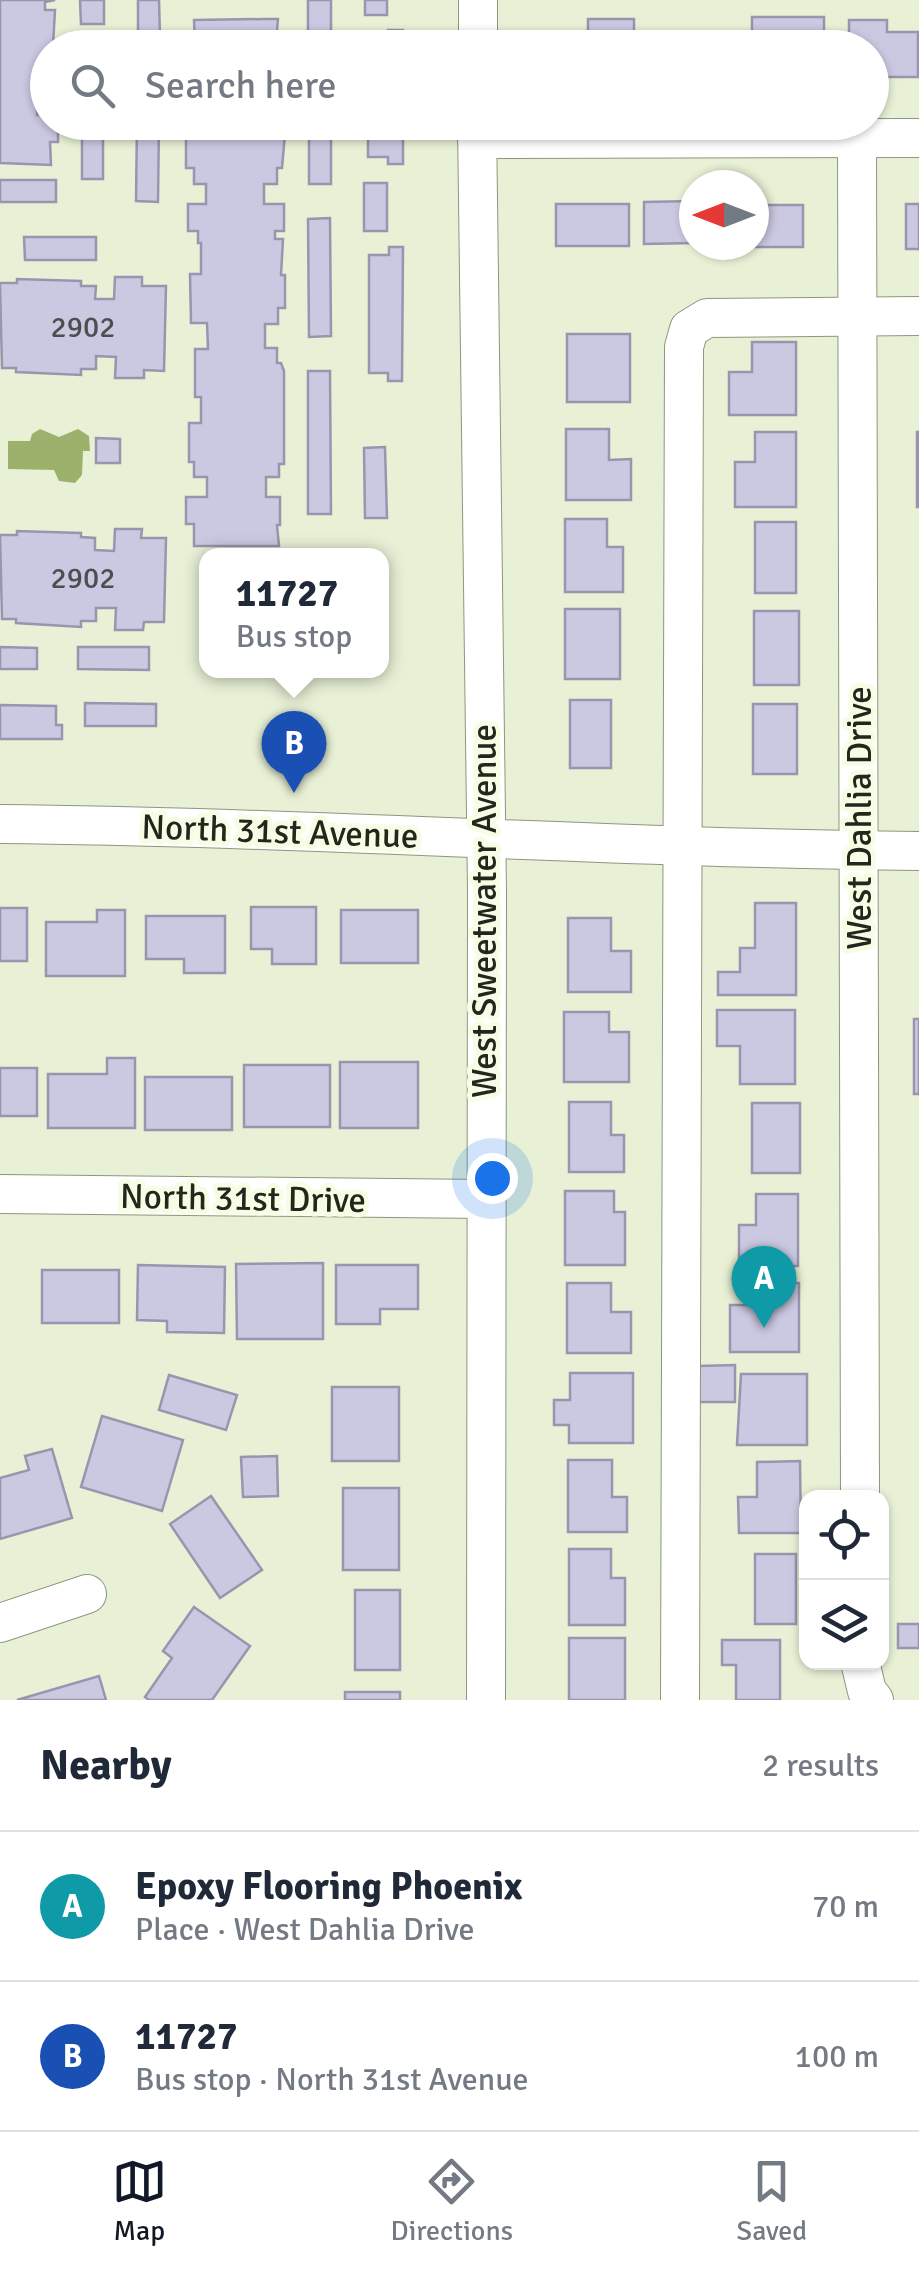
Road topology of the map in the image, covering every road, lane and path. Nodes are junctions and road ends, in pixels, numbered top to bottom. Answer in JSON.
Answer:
{"nodes":[{"id":1,"x":478,"y":0,"type":"edge"},
{"id":2,"x":478,"y":30,"type":"edge"},
{"id":3,"x":889,"y":138,"type":"edge"},
{"id":4,"x":919,"y":138,"type":"edge"},
{"id":5,"x":477,"y":140,"type":"edge"},
{"id":6,"x":857,"y":140,"type":"edge"},
{"id":7,"x":919,"y":316,"type":"edge"},
{"id":8,"x":859,"y":317,"type":"junction"},
{"id":9,"x":0,"y":824,"type":"edge"},
{"id":10,"x":485,"y":840,"type":"junction"},
{"id":11,"x":683,"y":846,"type":"junction"},
{"id":12,"x":859,"y":850,"type":"junction"},
{"id":13,"x":919,"y":850,"type":"edge"},
{"id":14,"x":0,"y":1194,"type":"edge"},
{"id":15,"x":485,"y":1199,"type":"junction"},
{"id":16,"x":860,"y":1490,"type":"edge"},
{"id":17,"x":87,"y":1594,"type":"dead end"},
{"id":18,"x":0,"y":1623,"type":"edge"},
{"id":19,"x":862,"y":1670,"type":"edge"},
{"id":20,"x":486,"y":1700,"type":"edge"},
{"id":21,"x":680,"y":1700,"type":"edge"},
{"id":22,"x":874,"y":1700,"type":"edge"}],
"edges":[{"from":1,"to":2,"type":"street"},
{"from":3,"to":4,"type":"street"},
{"from":5,"to":10,"type":"street","name":"West Sweetwater Avenue"},
{"from":6,"to":8,"type":"street","name":"West Dahlia Drive"},
{"from":7,"to":8,"type":"street"},
{"from":8,"to":11,"type":"street"},
{"from":8,"to":12,"type":"street","name":"West Dahlia Drive"},
{"from":9,"to":10,"type":"street","name":"North 31st Avenue"},
{"from":10,"to":11,"type":"street","name":"North 31st Avenue"},
{"from":10,"to":15,"type":"street","name":"West Sweetwater Avenue"},
{"from":11,"to":12,"type":"street","name":"North 31st Avenue"},
{"from":11,"to":21,"type":"street"},
{"from":12,"to":13,"type":"street","name":"North 31st Avenue"},
{"from":12,"to":16,"type":"street","name":"West Dahlia Drive"},
{"from":14,"to":15,"type":"street","name":"North 31st Drive"},
{"from":15,"to":20,"type":"street","name":"West Sweetwater Avenue"},
{"from":17,"to":18,"type":"street"},
{"from":19,"to":22,"type":"street"}]}
